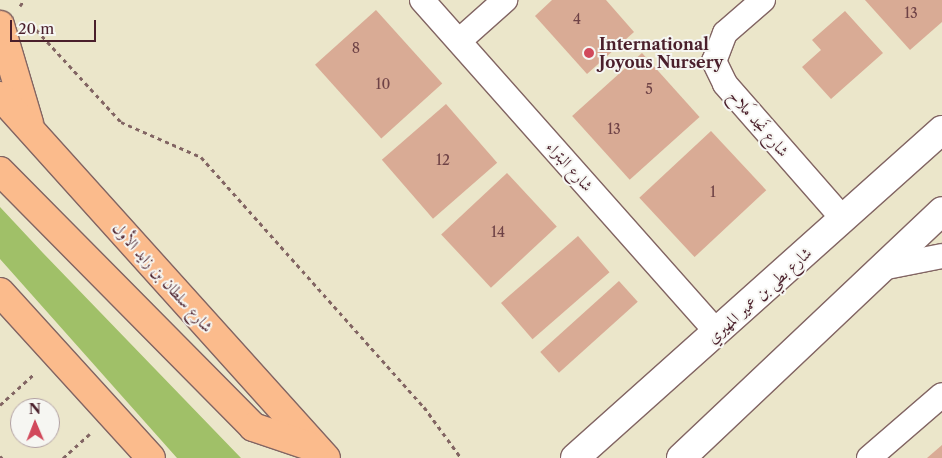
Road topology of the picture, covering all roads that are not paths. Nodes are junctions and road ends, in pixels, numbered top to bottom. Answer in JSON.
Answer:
{"nodes":[{"id":1,"x":422,"y":0,"type":"edge"},
{"id":2,"x":505,"y":0,"type":"edge"},
{"id":3,"x":763,"y":0,"type":"edge"},
{"id":4,"x":10,"y":16,"type":"edge"},
{"id":5,"x":459,"y":41,"type":"junction"},
{"id":6,"x":0,"y":96,"type":"edge"},
{"id":7,"x":942,"y":130,"type":"edge"},
{"id":8,"x":32,"y":132,"type":"junction"},
{"id":9,"x":0,"y":171,"type":"edge"},
{"id":10,"x":942,"y":211,"type":"edge"},
{"id":11,"x":843,"y":219,"type":"junction"},
{"id":12,"x":942,"y":256,"type":"edge"},
{"id":13,"x":882,"y":268,"type":"junction"},
{"id":14,"x":0,"y":292,"type":"edge"},
{"id":15,"x":717,"y":332,"type":"junction"},
{"id":16,"x":942,"y":395,"type":"edge"},
{"id":17,"x":321,"y":453,"type":"edge"},
{"id":18,"x":151,"y":458,"type":"edge"},
{"id":19,"x":575,"y":458,"type":"edge"},
{"id":20,"x":681,"y":458,"type":"edge"},
{"id":21,"x":869,"y":458,"type":"edge"}],
"edges":[{"from":1,"to":5,"type":"street","name":"شارع البتراء"},
{"from":2,"to":5,"type":"street"},
{"from":3,"to":11,"type":"street","name":"شارع نَجد مَلاح"},
{"from":4,"to":8,"type":"main road"},
{"from":5,"to":15,"type":"street","name":"شارع البتراء"},
{"from":6,"to":8,"type":"main road","name":"شارع سلطان بن زايد الأول"},
{"from":7,"to":11,"type":"street","name":"شارع بطي بن عمير المهيري"},
{"from":8,"to":17,"type":"main road","name":"شارع سلطان بن زايد الأول"},
{"from":9,"to":17,"type":"main road"},
{"from":10,"to":13,"type":"street"},
{"from":11,"to":15,"type":"street","name":"شارع بطي بن عمير المهيري"},
{"from":12,"to":13,"type":"street"},
{"from":13,"to":20,"type":"street"},
{"from":14,"to":18,"type":"main road"},
{"from":15,"to":19,"type":"street","name":"شارع بطي بن عمير المهيري"},
{"from":16,"to":21,"type":"street"}]}
